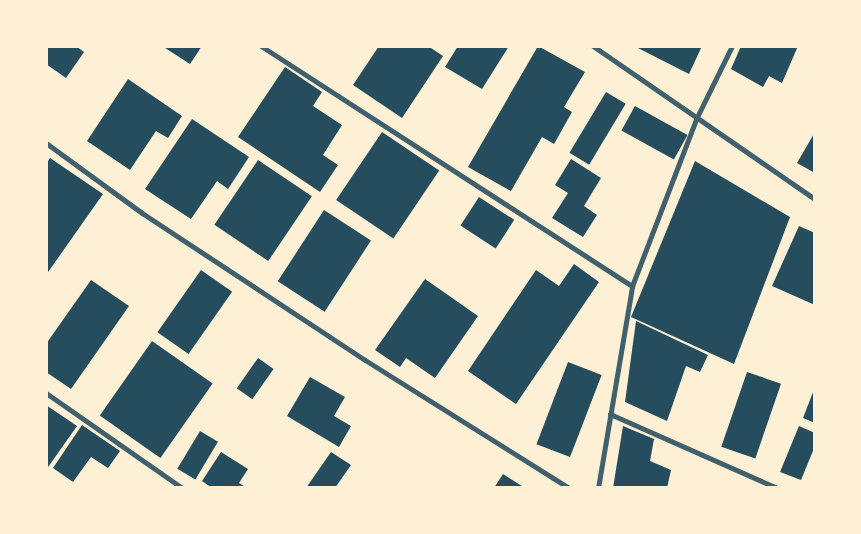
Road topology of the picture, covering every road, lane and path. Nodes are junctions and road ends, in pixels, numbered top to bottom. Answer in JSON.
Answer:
{"nodes":[{"id":1,"x":261,"y":46,"type":"edge"},
{"id":2,"x":593,"y":46,"type":"edge"},
{"id":3,"x":732,"y":46,"type":"edge"},
{"id":4,"x":697,"y":117,"type":"junction"},
{"id":5,"x":46,"y":144,"type":"edge"},
{"id":6,"x":815,"y":199,"type":"edge"},
{"id":7,"x":632,"y":286,"type":"junction"},
{"id":8,"x":46,"y":393,"type":"edge"},
{"id":9,"x":610,"y":414,"type":"junction"},
{"id":10,"x":182,"y":488,"type":"edge"},
{"id":11,"x":569,"y":488,"type":"edge"},
{"id":12,"x":598,"y":488,"type":"edge"},
{"id":13,"x":776,"y":488,"type":"edge"}],
"edges":[{"from":1,"to":7,"type":"street"},
{"from":2,"to":4,"type":"street"},
{"from":3,"to":4,"type":"street"},
{"from":4,"to":6,"type":"street"},
{"from":4,"to":7,"type":"street"},
{"from":5,"to":11,"type":"street"},
{"from":7,"to":9,"type":"street"},
{"from":8,"to":10,"type":"street"},
{"from":9,"to":12,"type":"street"},
{"from":9,"to":13,"type":"street"}]}
